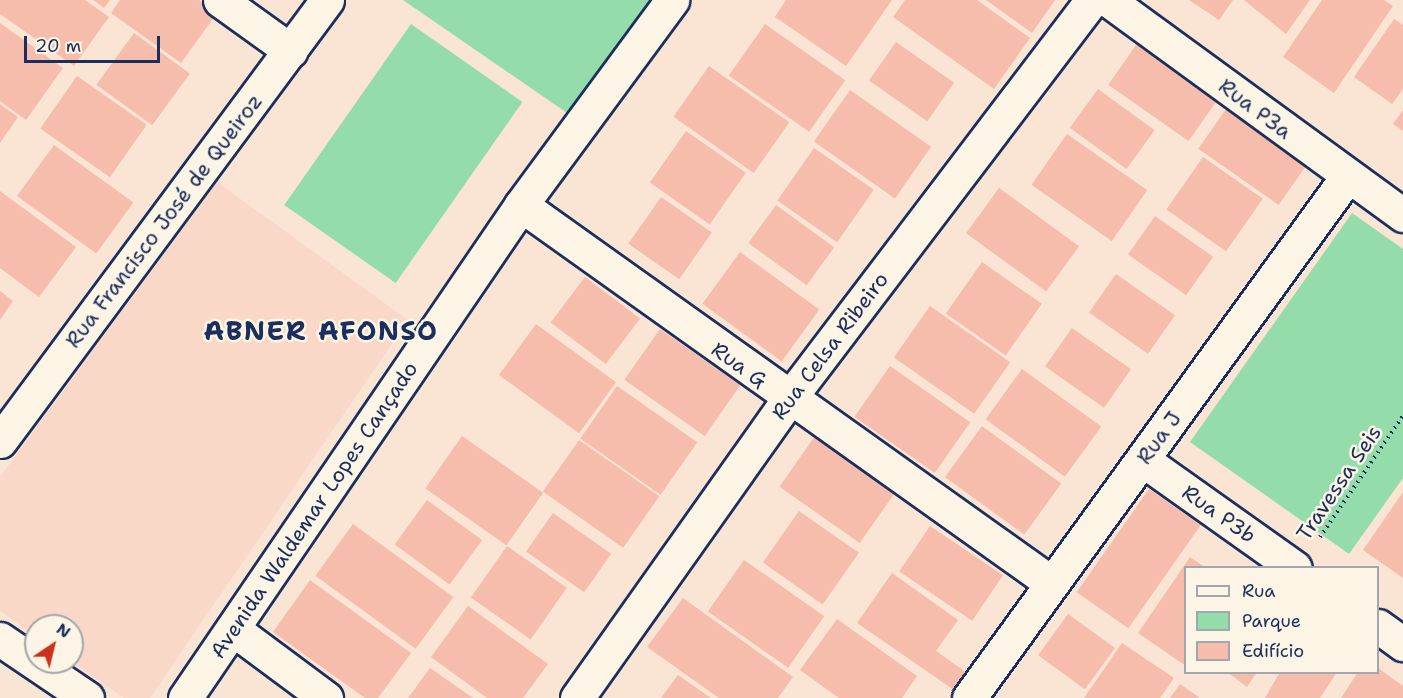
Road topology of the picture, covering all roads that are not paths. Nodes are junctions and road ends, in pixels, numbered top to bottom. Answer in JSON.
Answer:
{"nodes":[{"id":1,"x":220,"y":0,"type":"edge"},
{"id":2,"x":327,"y":0,"type":"edge"},
{"id":3,"x":672,"y":0,"type":"edge"},
{"id":4,"x":1092,"y":0,"type":"edge"},
{"id":5,"x":1108,"y":0,"type":"edge"},
{"id":6,"x":291,"y":51,"type":"junction"},
{"id":7,"x":1347,"y":177,"type":"junction"},
{"id":8,"x":521,"y":205,"type":"junction"},
{"id":9,"x":1403,"y":215,"type":"edge"},
{"id":10,"x":788,"y":400,"type":"junction"},
{"id":11,"x":0,"y":441,"type":"edge"},
{"id":12,"x":1143,"y":460,"type":"junction"},
{"id":13,"x":1304,"y":558,"type":"edge"},
{"id":14,"x":1050,"y":582,"type":"junction"},
{"id":15,"x":1379,"y":627,"type":"edge"},
{"id":16,"x":233,"y":629,"type":"junction"},
{"id":17,"x":0,"y":639,"type":"edge"},
{"id":18,"x":1403,"y":644,"type":"edge"},
{"id":19,"x":87,"y":698,"type":"edge"},
{"id":20,"x":185,"y":698,"type":"edge"},
{"id":21,"x":326,"y":698,"type":"edge"},
{"id":22,"x":577,"y":698,"type":"edge"},
{"id":23,"x":969,"y":698,"type":"edge"}],
"edges":[{"from":1,"to":6,"type":"street"},
{"from":2,"to":6,"type":"street","name":"Rua Francisco José de Queiroz"},
{"from":3,"to":8,"type":"street","name":"Avenida Waldemar Lopes Cançado"},
{"from":4,"to":10,"type":"street","name":"Rua Celsa Ribeiro"},
{"from":5,"to":7,"type":"street","name":"Rua P3a"},
{"from":6,"to":11,"type":"street","name":"Rua Francisco José de Queiroz"},
{"from":7,"to":9,"type":"street","name":"Rua P3a"},
{"from":7,"to":12,"type":"street","name":"Rua J"},
{"from":8,"to":10,"type":"street","name":"Rua G"},
{"from":8,"to":16,"type":"street","name":"Avenida Waldemar Lopes Cançado"},
{"from":10,"to":14,"type":"street","name":"Rua G"},
{"from":10,"to":22,"type":"street","name":"Rua Celsa Ribeiro"},
{"from":12,"to":13,"type":"street","name":"Rua P3b"},
{"from":12,"to":14,"type":"street","name":"Rua J"},
{"from":14,"to":23,"type":"street","name":"Rua J"},
{"from":15,"to":18,"type":"street"},
{"from":16,"to":20,"type":"street","name":"Avenida Waldemar Lopes Cançado"},
{"from":16,"to":21,"type":"street"},
{"from":17,"to":19,"type":"street"}]}
